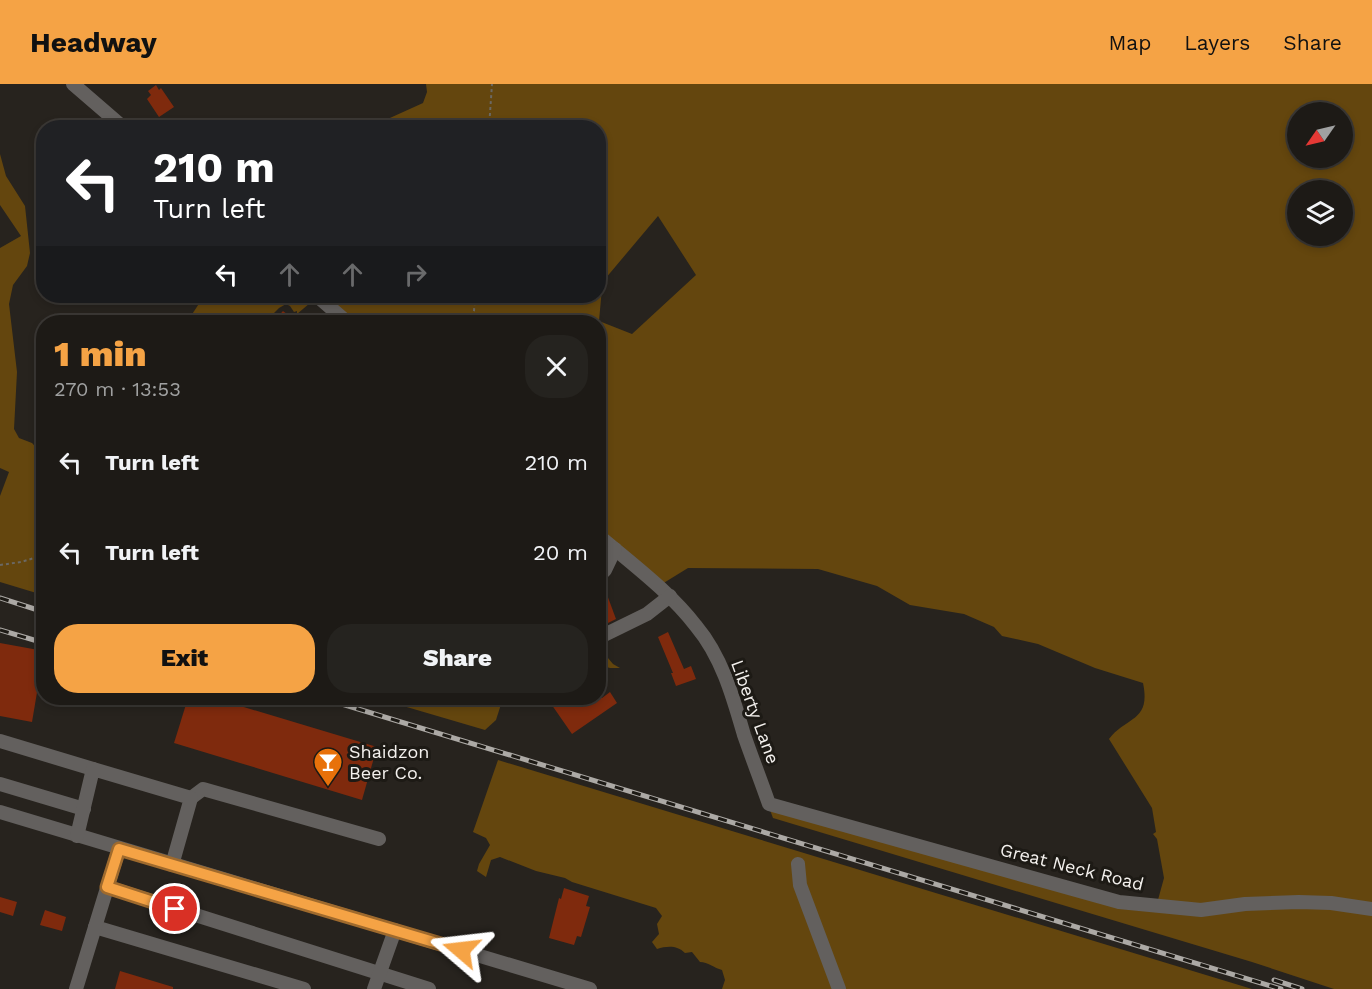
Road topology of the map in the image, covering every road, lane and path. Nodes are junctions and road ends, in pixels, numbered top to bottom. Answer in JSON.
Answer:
{"nodes":[{"id":1,"x":73,"y":84,"type":"edge"},
{"id":2,"x":492,"y":84,"type":"edge"},
{"id":3,"x":115,"y":120,"type":"edge"},
{"id":4,"x":490,"y":120,"type":"edge"},
{"id":5,"x":325,"y":303,"type":"edge"},
{"id":6,"x":339,"y":315,"type":"edge"},
{"id":7,"x":606,"y":542,"type":"edge"},
{"id":8,"x":615,"y":549,"type":"junction"},
{"id":9,"x":36,"y":557,"type":"edge"},
{"id":10,"x":0,"y":564,"type":"edge"},
{"id":11,"x":606,"y":568,"type":"edge"},
{"id":12,"x":670,"y":596,"type":"junction"},
{"id":13,"x":606,"y":634,"type":"edge"},
{"id":14,"x":0,"y":741,"type":"edge"},
{"id":15,"x":93,"y":769,"type":"junction"},
{"id":16,"x":0,"y":784,"type":"edge"},
{"id":17,"x":191,"y":798,"type":"junction"},
{"id":18,"x":769,"y":804,"type":"joint"},
{"id":19,"x":84,"y":809,"type":"junction"},
{"id":20,"x":0,"y":812,"type":"edge"},
{"id":21,"x":77,"y":836,"type":"junction"},
{"id":22,"x":379,"y":839,"type":"dead end"},
{"id":23,"x":119,"y":849,"type":"junction"},
{"id":24,"x":798,"y":864,"type":"dead end"},
{"id":25,"x":172,"y":865,"type":"junction"},
{"id":26,"x":107,"y":887,"type":"junction"},
{"id":27,"x":1372,"y":909,"type":"edge"},
{"id":28,"x":95,"y":927,"type":"junction"},
{"id":29,"x":395,"y":930,"type":"junction"},
{"id":30,"x":380,"y":973,"type":"junction"},
{"id":31,"x":76,"y":989,"type":"edge"},
{"id":32,"x":304,"y":989,"type":"edge"},
{"id":33,"x":374,"y":989,"type":"edge"},
{"id":34,"x":429,"y":989,"type":"edge"},
{"id":35,"x":590,"y":989,"type":"edge"},
{"id":36,"x":839,"y":989,"type":"edge"}],
"edges":[{"from":1,"to":3,"type":"street"},
{"from":2,"to":4,"type":"path"},
{"from":5,"to":6,"type":"street"},
{"from":7,"to":8,"type":"street","name":"Liberty Lane"},
{"from":8,"to":11,"type":"street"},
{"from":8,"to":12,"type":"street","name":"Liberty Lane"},
{"from":9,"to":10,"type":"path"},
{"from":12,"to":13,"type":"street"},
{"from":12,"to":18,"type":"street","name":"Liberty Lane"},
{"from":14,"to":15,"type":"street"},
{"from":15,"to":17,"type":"street"},
{"from":15,"to":19,"type":"street"},
{"from":16,"to":19,"type":"street"},
{"from":17,"to":22,"type":"street"},
{"from":17,"to":25,"type":"street"},
{"from":18,"to":27,"type":"street","name":"Great Neck Road"},
{"from":19,"to":21,"type":"street"},
{"from":20,"to":21,"type":"street"},
{"from":21,"to":23,"type":"street"},
{"from":23,"to":25,"type":"street"},
{"from":23,"to":26,"type":"street"},
{"from":24,"to":36,"type":"street"},
{"from":25,"to":29,"type":"street"},
{"from":26,"to":28,"type":"street"},
{"from":26,"to":30,"type":"street"},
{"from":28,"to":31,"type":"street"},
{"from":28,"to":32,"type":"street"},
{"from":29,"to":30,"type":"street"},
{"from":29,"to":35,"type":"street"},
{"from":30,"to":33,"type":"street"},
{"from":30,"to":34,"type":"street"}]}
